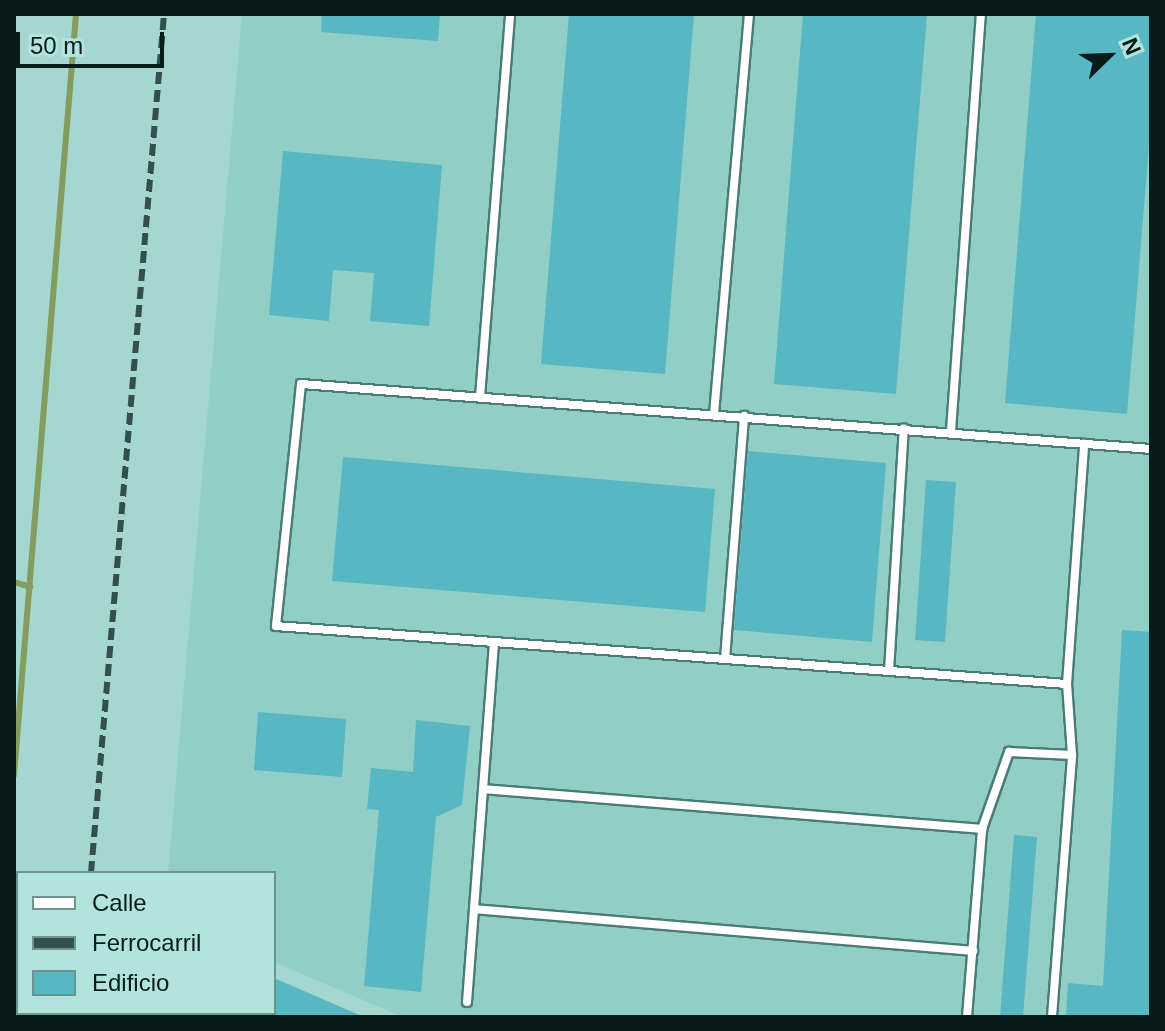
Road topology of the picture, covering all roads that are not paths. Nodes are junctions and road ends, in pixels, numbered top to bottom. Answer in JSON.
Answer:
{"nodes":[{"id":1,"x":510,"y":14,"type":"edge"},
{"id":2,"x":749,"y":14,"type":"edge"},
{"id":3,"x":981,"y":14,"type":"edge"},
{"id":4,"x":480,"y":397,"type":"junction"},
{"id":5,"x":714,"y":414,"type":"junction"},
{"id":6,"x":744,"y":416,"type":"junction"},
{"id":7,"x":904,"y":428,"type":"junction"},
{"id":8,"x":951,"y":431,"type":"junction"},
{"id":9,"x":1084,"y":444,"type":"junction"},
{"id":10,"x":1151,"y":449,"type":"edge"},
{"id":11,"x":494,"y":642,"type":"junction"},
{"id":12,"x":725,"y":659,"type":"junction"},
{"id":13,"x":889,"y":671,"type":"junction"},
{"id":14,"x":1067,"y":684,"type":"junction"},
{"id":15,"x":1072,"y":755,"type":"junction"},
{"id":16,"x":483,"y":789,"type":"junction"},
{"id":17,"x":982,"y":829,"type":"junction"},
{"id":18,"x":474,"y":909,"type":"junction"},
{"id":19,"x":973,"y":951,"type":"junction"},
{"id":20,"x":467,"y":1002,"type":"dead end"},
{"id":21,"x":967,"y":1017,"type":"edge"},
{"id":22,"x":1052,"y":1017,"type":"edge"}],
"edges":[{"from":1,"to":4,"type":"lane"},
{"from":2,"to":5,"type":"lane"},
{"from":3,"to":8,"type":"lane"},
{"from":4,"to":5,"type":"lane"},
{"from":4,"to":11,"type":"lane"},
{"from":5,"to":6,"type":"lane"},
{"from":6,"to":7,"type":"lane"},
{"from":6,"to":12,"type":"lane"},
{"from":7,"to":8,"type":"lane"},
{"from":7,"to":13,"type":"lane"},
{"from":8,"to":9,"type":"lane"},
{"from":9,"to":10,"type":"lane"},
{"from":9,"to":14,"type":"lane"},
{"from":11,"to":12,"type":"lane"},
{"from":11,"to":16,"type":"lane"},
{"from":12,"to":13,"type":"lane"},
{"from":13,"to":14,"type":"lane"},
{"from":14,"to":15,"type":"lane"},
{"from":15,"to":17,"type":"lane"},
{"from":15,"to":22,"type":"lane"},
{"from":16,"to":17,"type":"lane"},
{"from":16,"to":18,"type":"lane"},
{"from":17,"to":19,"type":"lane"},
{"from":18,"to":19,"type":"lane"},
{"from":18,"to":20,"type":"lane"},
{"from":19,"to":21,"type":"lane"}]}
